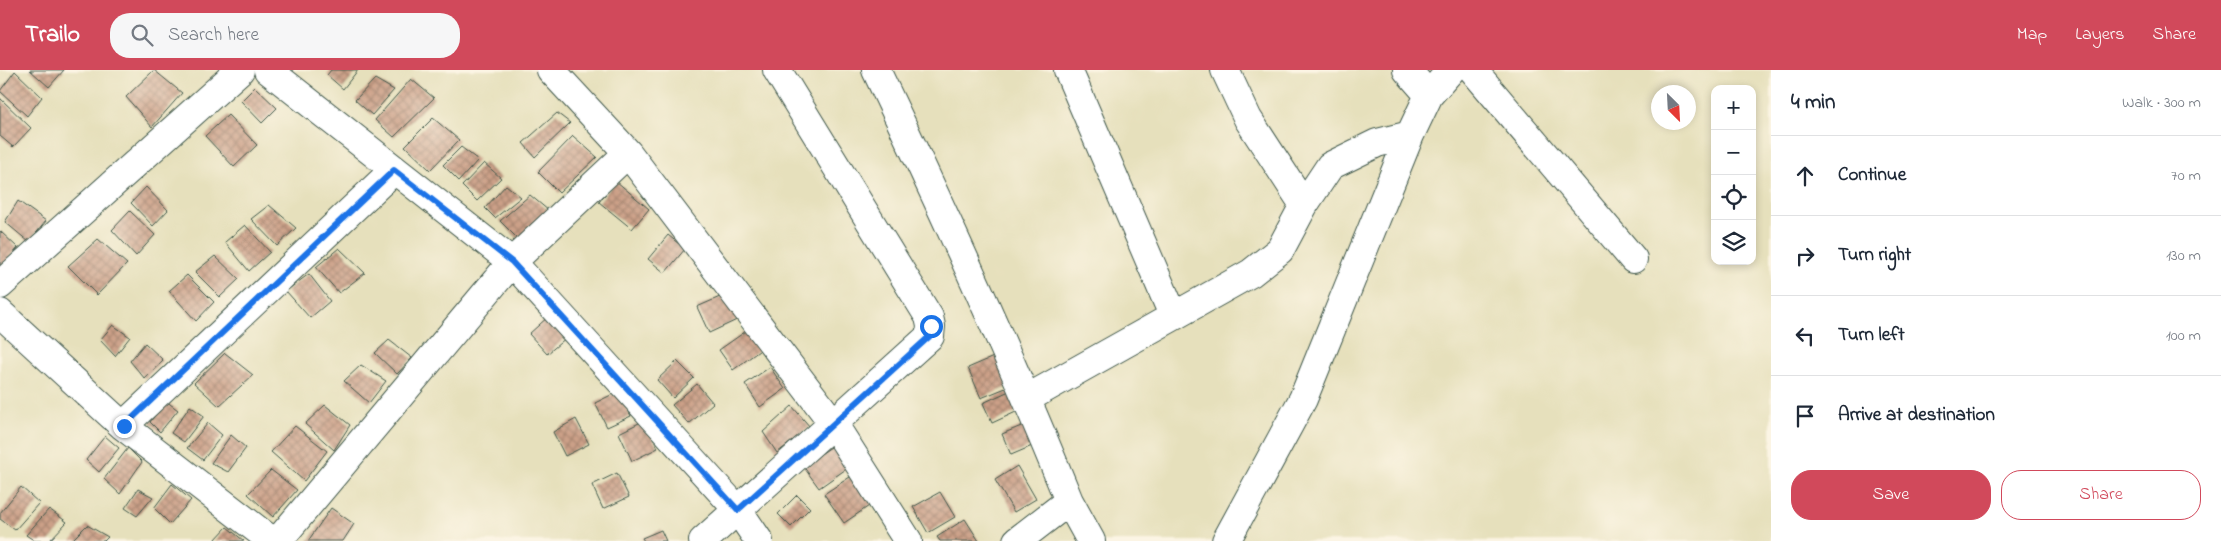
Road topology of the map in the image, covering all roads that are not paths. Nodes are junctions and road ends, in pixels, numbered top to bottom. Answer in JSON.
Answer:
{"nodes":[{"id":1,"x":240,"y":70,"type":"edge"},
{"id":2,"x":268,"y":70,"type":"edge"},
{"id":3,"x":551,"y":70,"type":"edge"},
{"id":4,"x":777,"y":70,"type":"edge"},
{"id":5,"x":876,"y":70,"type":"edge"},
{"id":6,"x":1068,"y":70,"type":"edge"},
{"id":7,"x":1225,"y":70,"type":"edge"},
{"id":8,"x":1407,"y":70,"type":"edge"},
{"id":9,"x":1451,"y":70,"type":"edge"},
{"id":10,"x":1473,"y":70,"type":"edge"},
{"id":11,"x":1429,"y":94,"type":"junction"},
{"id":12,"x":1410,"y":136,"type":"junction"},
{"id":13,"x":628,"y":153,"type":"junction"},
{"id":14,"x":394,"y":170,"type":"junction"},
{"id":15,"x":1304,"y":205,"type":"junction"},
{"id":16,"x":1633,"y":260,"type":"dead end"},
{"id":17,"x":512,"y":262,"type":"junction"},
{"id":18,"x":0,"y":285,"type":"edge"},
{"id":19,"x":0,"y":313,"type":"edge"},
{"id":20,"x":1173,"y":315,"type":"junction"},
{"id":21,"x":1028,"y":398,"type":"junction"},
{"id":22,"x":833,"y":423,"type":"junction"},
{"id":23,"x":124,"y":426,"type":"junction"},
{"id":24,"x":1069,"y":501,"type":"junction"},
{"id":25,"x":738,"y":510,"type":"junction"},
{"id":26,"x":272,"y":541,"type":"edge"},
{"id":27,"x":278,"y":541,"type":"edge"},
{"id":28,"x":703,"y":541,"type":"edge"},
{"id":29,"x":760,"y":541,"type":"edge"},
{"id":30,"x":908,"y":541,"type":"edge"},
{"id":31,"x":1017,"y":541,"type":"edge"},
{"id":32,"x":1091,"y":541,"type":"edge"},
{"id":33,"x":1226,"y":541,"type":"edge"}],
"edges":[{"from":1,"to":18,"type":"street"},
{"from":2,"to":14,"type":"street"},
{"from":3,"to":13,"type":"street"},
{"from":4,"to":22,"type":"street"},
{"from":5,"to":21,"type":"street"},
{"from":6,"to":20,"type":"street"},
{"from":7,"to":15,"type":"street"},
{"from":8,"to":11,"type":"street"},
{"from":9,"to":11,"type":"street"},
{"from":10,"to":16,"type":"street"},
{"from":11,"to":12,"type":"street"},
{"from":12,"to":15,"type":"street"},
{"from":12,"to":33,"type":"street"},
{"from":13,"to":17,"type":"street"},
{"from":13,"to":22,"type":"street"},
{"from":14,"to":17,"type":"street"},
{"from":14,"to":23,"type":"street"},
{"from":15,"to":20,"type":"street"},
{"from":17,"to":25,"type":"street"},
{"from":17,"to":27,"type":"street"},
{"from":19,"to":23,"type":"street"},
{"from":20,"to":21,"type":"street"},
{"from":21,"to":24,"type":"street"},
{"from":22,"to":25,"type":"street"},
{"from":22,"to":30,"type":"street"},
{"from":23,"to":26,"type":"street"},
{"from":24,"to":31,"type":"street"},
{"from":24,"to":32,"type":"street"},
{"from":25,"to":28,"type":"street"},
{"from":25,"to":29,"type":"street"}]}
